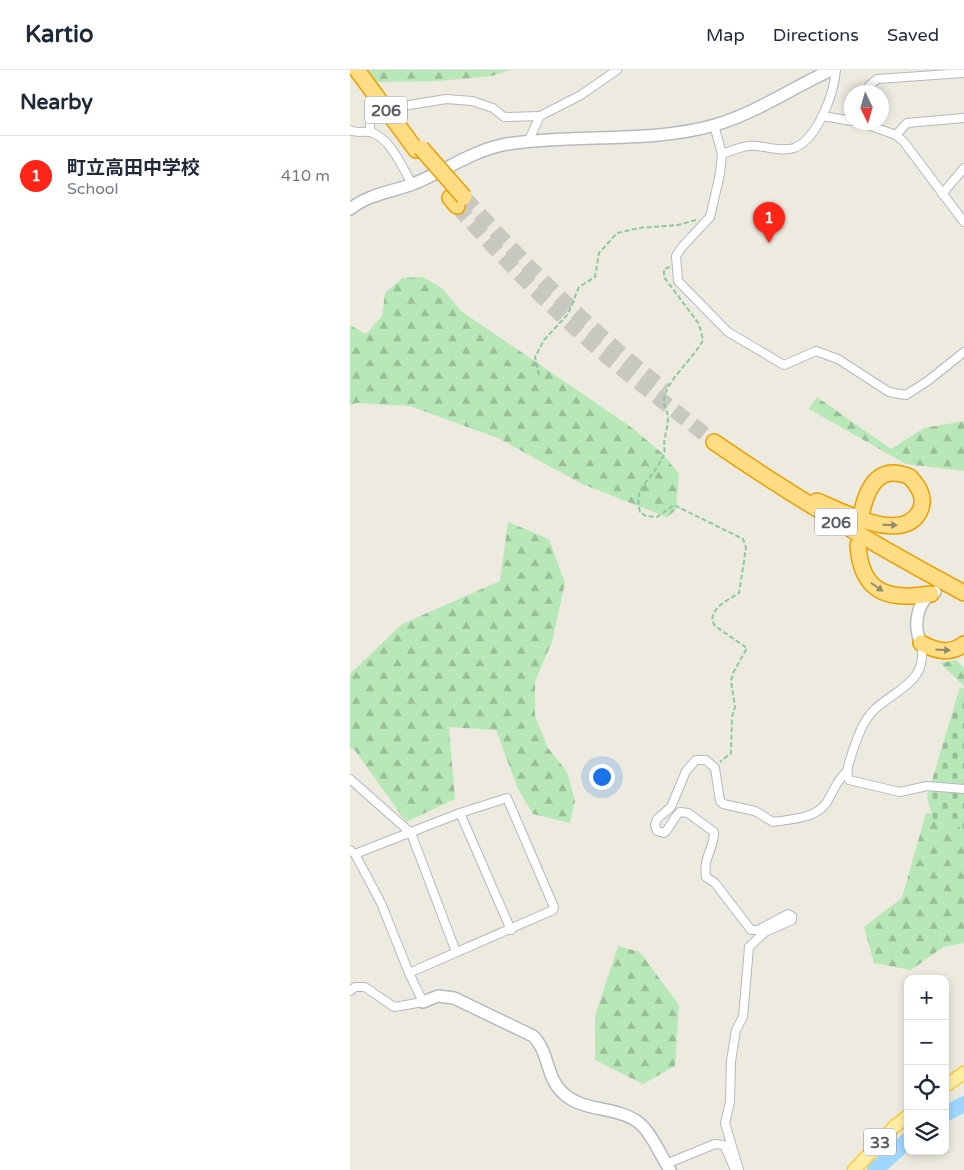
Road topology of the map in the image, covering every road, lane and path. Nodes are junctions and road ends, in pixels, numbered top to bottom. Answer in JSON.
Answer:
{"nodes":[{"id":1,"x":357,"y":70,"type":"edge"},
{"id":2,"x":366,"y":70,"type":"edge"},
{"id":3,"x":617,"y":70,"type":"edge"},
{"id":4,"x":831,"y":70,"type":"edge"},
{"id":5,"x":836,"y":70,"type":"edge"},
{"id":6,"x":921,"y":73,"type":"edge"},
{"id":7,"x":964,"y":73,"type":"edge"},
{"id":8,"x":870,"y":85,"type":"edge"},
{"id":9,"x":397,"y":107,"type":"dead end"},
{"id":10,"x":384,"y":113,"type":"dead end"},
{"id":11,"x":540,"y":116,"type":"junction"},
{"id":12,"x":822,"y":116,"type":"junction"},
{"id":13,"x":964,"y":118,"type":"edge"},
{"id":14,"x":844,"y":120,"type":"edge"},
{"id":15,"x":714,"y":125,"type":"junction"},
{"id":16,"x":350,"y":130,"type":"edge"},
{"id":17,"x":882,"y":130,"type":"edge"},
{"id":18,"x":370,"y":132,"type":"junction"},
{"id":19,"x":896,"y":135,"type":"junction"},
{"id":20,"x":528,"y":142,"type":"junction"},
{"id":21,"x":418,"y":149,"type":"junction"},
{"id":22,"x":722,"y":154,"type":"junction"},
{"id":23,"x":964,"y":168,"type":"edge"},
{"id":24,"x":412,"y":184,"type":"junction"},
{"id":25,"x":942,"y":194,"type":"junction"},
{"id":26,"x":457,"y":200,"type":"tunnel mouth"},
{"id":27,"x":350,"y":209,"type":"edge"},
{"id":28,"x":710,"y":217,"type":"junction"},
{"id":29,"x":964,"y":222,"type":"edge"},
{"id":30,"x":677,"y":265,"type":"junction"},
{"id":31,"x":964,"y":352,"type":"edge"},
{"id":32,"x":539,"y":375,"type":"dead end"},
{"id":33,"x":811,"y":499,"type":"junction"},
{"id":34,"x":862,"y":511,"type":"dead end"},
{"id":35,"x":856,"y":539,"type":"junction"},
{"id":36,"x":964,"y":587,"type":"edge"},
{"id":37,"x":934,"y":593,"type":"joint"},
{"id":38,"x":964,"y":593,"type":"edge"},
{"id":39,"x":964,"y":606,"type":"edge"},
{"id":40,"x":921,"y":643,"type":"junction"},
{"id":41,"x":964,"y":644,"type":"edge"},
{"id":42,"x":714,"y":767,"type":"junction"},
{"id":43,"x":846,"y":772,"type":"junction"},
{"id":44,"x":350,"y":779,"type":"edge"},
{"id":45,"x":964,"y":789,"type":"edge"},
{"id":46,"x":460,"y":813,"type":"junction"},
{"id":47,"x":411,"y":833,"type":"junction"},
{"id":48,"x":352,"y":852,"type":"edge"},
{"id":49,"x":511,"y":930,"type":"junction"},
{"id":50,"x":456,"y":952,"type":"junction"},
{"id":51,"x":409,"y":973,"type":"junction"},
{"id":52,"x":350,"y":991,"type":"edge"},
{"id":53,"x":423,"y":1002,"type":"junction"},
{"id":54,"x":964,"y":1073,"type":"edge"},
{"id":55,"x":949,"y":1083,"type":"edge"},
{"id":56,"x":904,"y":1119,"type":"edge"},
{"id":57,"x":668,"y":1167,"type":"edge"},
{"id":58,"x":737,"y":1170,"type":"edge"},
{"id":59,"x":854,"y":1170,"type":"edge"}],
"edges":[{"from":1,"to":21,"type":"highway","number":"206"},
{"from":2,"to":21,"type":"highway","number":"206"},
{"from":3,"to":11,"type":"street"},
{"from":4,"to":15,"type":"street"},
{"from":5,"to":12,"type":"street"},
{"from":6,"to":7,"type":"street"},
{"from":6,"to":8,"type":"street"},
{"from":9,"to":11,"type":"street"},
{"from":10,"to":18,"type":"street"},
{"from":11,"to":20,"type":"street"},
{"from":12,"to":14,"type":"street"},
{"from":12,"to":22,"type":"street"},
{"from":13,"to":19,"type":"street"},
{"from":15,"to":20,"type":"street"},
{"from":15,"to":22,"type":"street"},
{"from":16,"to":18,"type":"street"},
{"from":17,"to":19,"type":"street"},
{"from":18,"to":24,"type":"street"},
{"from":19,"to":25,"type":"street"},
{"from":20,"to":24,"type":"street"},
{"from":21,"to":26,"type":"highway","number":"206"},
{"from":22,"to":28,"type":"street"},
{"from":23,"to":25,"type":"street"},
{"from":24,"to":27,"type":"street"},
{"from":25,"to":29,"type":"street"},
{"from":28,"to":30,"type":"street"},
{"from":28,"to":32,"type":"path"},
{"from":30,"to":31,"type":"street"},
{"from":30,"to":42,"type":"path"},
{"from":33,"to":34,"type":"highway","one_way":true},
{"from":33,"to":35,"type":"highway","number":"206"},
{"from":33,"to":36,"type":"highway","number":"206"},
{"from":35,"to":37,"type":"highway","one_way":true},
{"from":35,"to":38,"type":"highway","number":"206"},
{"from":35,"to":39,"type":"highway"},
{"from":37,"to":40,"type":"street"},
{"from":40,"to":41,"type":"highway","one_way":true},
{"from":40,"to":43,"type":"street"},
{"from":42,"to":43,"type":"street"},
{"from":42,"to":58,"type":"street"},
{"from":43,"to":45,"type":"street"},
{"from":44,"to":47,"type":"street"},
{"from":46,"to":47,"type":"street"},
{"from":46,"to":49,"type":"street"},
{"from":46,"to":49,"type":"street"},
{"from":47,"to":48,"type":"street"},
{"from":47,"to":50,"type":"street"},
{"from":48,"to":51,"type":"street"},
{"from":49,"to":50,"type":"street"},
{"from":50,"to":51,"type":"street"},
{"from":51,"to":53,"type":"street"},
{"from":52,"to":53,"type":"street"},
{"from":53,"to":57,"type":"street"},
{"from":54,"to":55,"type":"main road"},
{"from":56,"to":59,"type":"main road","number":"33"},
{"from":57,"to":58,"type":"street"}]}
